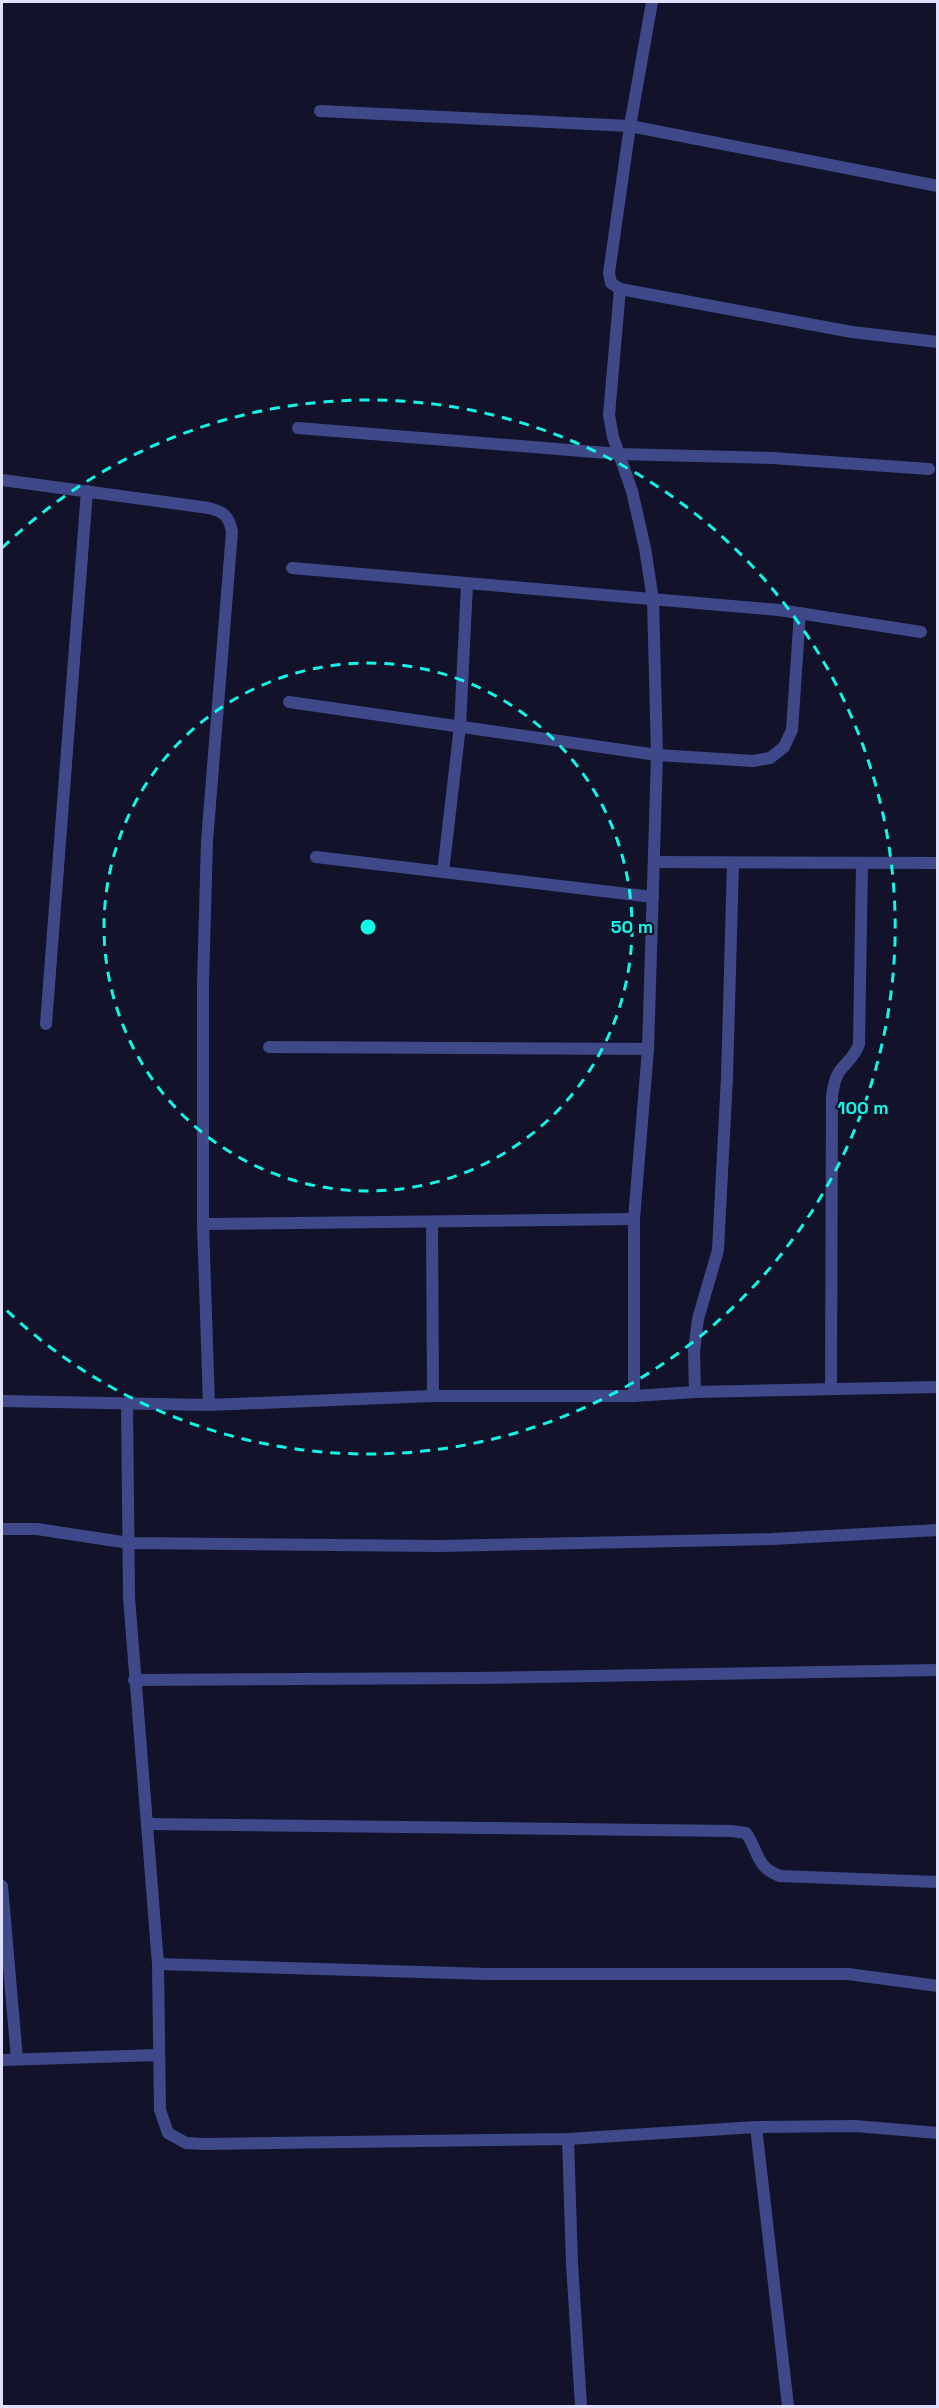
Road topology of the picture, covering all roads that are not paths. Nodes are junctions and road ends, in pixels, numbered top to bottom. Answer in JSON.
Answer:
{"nodes":[{"id":1,"x":652,"y":2,"type":"edge"},
{"id":2,"x":320,"y":111,"type":"dead end"},
{"id":3,"x":630,"y":126,"type":"junction"},
{"id":4,"x":938,"y":186,"type":"edge"},
{"id":5,"x":620,"y":289,"type":"junction"},
{"id":6,"x":938,"y":342,"type":"edge"},
{"id":7,"x":298,"y":428,"type":"dead end"},
{"id":8,"x":619,"y":454,"type":"junction"},
{"id":9,"x":929,"y":469,"type":"dead end"},
{"id":10,"x":2,"y":480,"type":"edge"},
{"id":11,"x":87,"y":491,"type":"junction"},
{"id":12,"x":292,"y":568,"type":"dead end"},
{"id":13,"x":467,"y":585,"type":"junction"},
{"id":14,"x":653,"y":600,"type":"junction"},
{"id":15,"x":800,"y":613,"type":"junction"},
{"id":16,"x":921,"y":632,"type":"dead end"},
{"id":17,"x":289,"y":702,"type":"dead end"},
{"id":18,"x":459,"y":726,"type":"junction"},
{"id":19,"x":657,"y":755,"type":"junction"},
{"id":20,"x":316,"y":858,"type":"dead end"},
{"id":21,"x":654,"y":862,"type":"junction"},
{"id":22,"x":733,"y":863,"type":"junction"},
{"id":23,"x":862,"y":863,"type":"junction"},
{"id":24,"x":938,"y":863,"type":"edge"},
{"id":25,"x":443,"y":872,"type":"junction"},
{"id":26,"x":652,"y":897,"type":"junction"},
{"id":27,"x":46,"y":1024,"type":"dead end"},
{"id":28,"x":269,"y":1047,"type":"dead end"},
{"id":29,"x":648,"y":1049,"type":"junction"},
{"id":30,"x":634,"y":1219,"type":"junction"},
{"id":31,"x":432,"y":1222,"type":"junction"},
{"id":32,"x":203,"y":1224,"type":"junction"},
{"id":33,"x":938,"y":1387,"type":"edge"},
{"id":34,"x":831,"y":1389,"type":"junction"},
{"id":35,"x":694,"y":1392,"type":"junction"},
{"id":36,"x":433,"y":1396,"type":"junction"},
{"id":37,"x":633,"y":1396,"type":"junction"},
{"id":38,"x":2,"y":1401,"type":"edge"},
{"id":39,"x":127,"y":1403,"type":"junction"},
{"id":40,"x":209,"y":1405,"type":"junction"},
{"id":41,"x":2,"y":1529,"type":"edge"},
{"id":42,"x":938,"y":1530,"type":"edge"},
{"id":43,"x":129,"y":1543,"type":"junction"},
{"id":44,"x":938,"y":1670,"type":"edge"},
{"id":45,"x":134,"y":1680,"type":"junction"},
{"id":46,"x":147,"y":1824,"type":"junction"},
{"id":47,"x":938,"y":1882,"type":"edge"},
{"id":48,"x":2,"y":1886,"type":"edge"},
{"id":49,"x":158,"y":1964,"type":"junction"},
{"id":50,"x":938,"y":1986,"type":"edge"},
{"id":51,"x":159,"y":2055,"type":"junction"},
{"id":52,"x":16,"y":2059,"type":"junction"},
{"id":53,"x":2,"y":2060,"type":"edge"},
{"id":54,"x":756,"y":2127,"type":"junction"},
{"id":55,"x":938,"y":2133,"type":"edge"},
{"id":56,"x":568,"y":2139,"type":"junction"},
{"id":57,"x":581,"y":2406,"type":"edge"},
{"id":58,"x":788,"y":2406,"type":"edge"}],
"edges":[{"from":1,"to":3,"type":"street"},
{"from":2,"to":3,"type":"street"},
{"from":3,"to":4,"type":"street"},
{"from":3,"to":5,"type":"street"},
{"from":5,"to":6,"type":"street"},
{"from":5,"to":8,"type":"street"},
{"from":7,"to":8,"type":"street"},
{"from":8,"to":9,"type":"street"},
{"from":8,"to":14,"type":"street"},
{"from":10,"to":11,"type":"street"},
{"from":11,"to":27,"type":"street"},
{"from":11,"to":32,"type":"street"},
{"from":12,"to":13,"type":"street"},
{"from":13,"to":14,"type":"street"},
{"from":13,"to":18,"type":"street"},
{"from":14,"to":15,"type":"street"},
{"from":14,"to":19,"type":"street"},
{"from":15,"to":16,"type":"street"},
{"from":15,"to":19,"type":"street"},
{"from":17,"to":18,"type":"street"},
{"from":18,"to":19,"type":"street"},
{"from":18,"to":25,"type":"street"},
{"from":19,"to":21,"type":"street"},
{"from":20,"to":25,"type":"street"},
{"from":21,"to":22,"type":"street"},
{"from":21,"to":26,"type":"street"},
{"from":22,"to":23,"type":"street"},
{"from":22,"to":35,"type":"street"},
{"from":23,"to":24,"type":"street"},
{"from":23,"to":34,"type":"street"},
{"from":25,"to":26,"type":"street"},
{"from":26,"to":29,"type":"street"},
{"from":28,"to":29,"type":"street"},
{"from":29,"to":30,"type":"street"},
{"from":30,"to":31,"type":"street"},
{"from":30,"to":37,"type":"street"},
{"from":31,"to":32,"type":"street"},
{"from":31,"to":36,"type":"street"},
{"from":32,"to":40,"type":"street"},
{"from":33,"to":34,"type":"street"},
{"from":34,"to":35,"type":"street"},
{"from":35,"to":37,"type":"street"},
{"from":36,"to":37,"type":"street"},
{"from":36,"to":40,"type":"street"},
{"from":38,"to":39,"type":"street"},
{"from":39,"to":40,"type":"street"},
{"from":39,"to":43,"type":"street"},
{"from":41,"to":43,"type":"street"},
{"from":42,"to":43,"type":"street"},
{"from":43,"to":45,"type":"street"},
{"from":44,"to":45,"type":"street"},
{"from":45,"to":46,"type":"street"},
{"from":46,"to":47,"type":"street"},
{"from":46,"to":49,"type":"street"},
{"from":48,"to":52,"type":"street"},
{"from":49,"to":50,"type":"street"},
{"from":49,"to":51,"type":"street"},
{"from":51,"to":52,"type":"street"},
{"from":51,"to":56,"type":"street"},
{"from":52,"to":53,"type":"street"},
{"from":54,"to":55,"type":"street"},
{"from":54,"to":56,"type":"street"},
{"from":54,"to":58,"type":"street"},
{"from":56,"to":57,"type":"street"}]}
